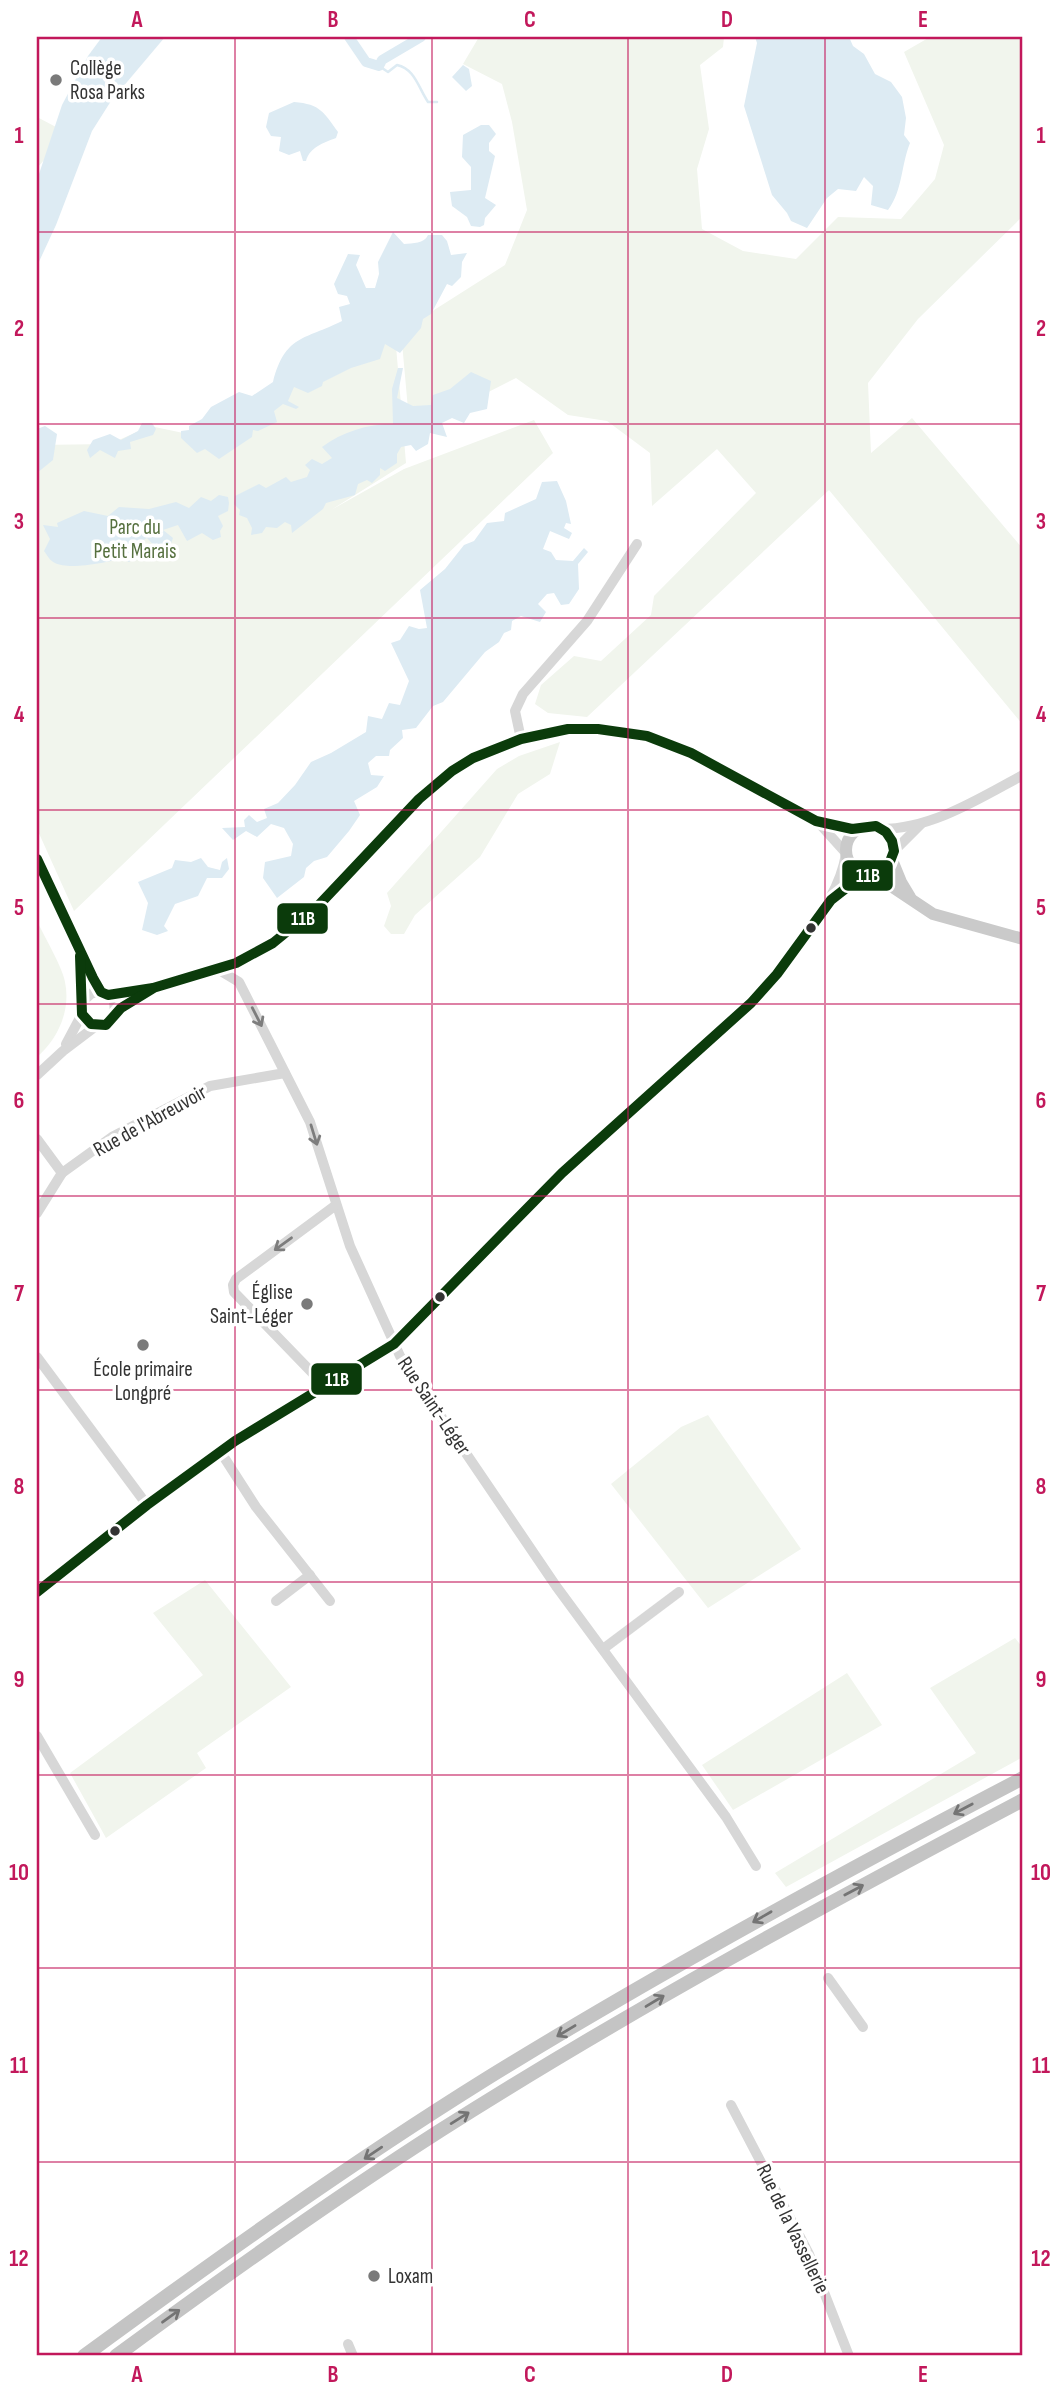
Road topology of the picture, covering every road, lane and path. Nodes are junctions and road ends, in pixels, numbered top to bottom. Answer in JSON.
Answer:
{"nodes":[{"id":1,"x":636,"y":544,"type":"dead end"},
{"id":2,"x":521,"y":739,"type":"junction"},
{"id":3,"x":1023,"y":775,"type":"edge"},
{"id":4,"x":816,"y":821,"type":"junction"},
{"id":5,"x":921,"y":824,"type":"junction"},
{"id":6,"x":859,"y":828,"type":"junction"},
{"id":7,"x":881,"y":829,"type":"junction"},
{"id":8,"x":846,"y":853,"type":"junction"},
{"id":9,"x":893,"y":856,"type":"junction"},
{"id":10,"x":37,"y":859,"type":"edge"},
{"id":11,"x":870,"y":874,"type":"junction"},
{"id":12,"x":831,"y":900,"type":"junction"},
{"id":13,"x":914,"y":903,"type":"junction"},
{"id":14,"x":1023,"y":939,"type":"edge"},
{"id":15,"x":80,"y":953,"type":"junction"},
{"id":16,"x":219,"y":970,"type":"junction"},
{"id":17,"x":153,"y":988,"type":"junction"},
{"id":18,"x":104,"y":993,"type":"junction"},
{"id":19,"x":83,"y":1001,"type":"junction"},
{"id":20,"x":82,"y":1014,"type":"junction"},
{"id":21,"x":115,"y":1014,"type":"junction"},
{"id":22,"x":96,"y":1026,"type":"junction"},
{"id":23,"x":62,"y":1051,"type":"junction"},
{"id":24,"x":285,"y":1073,"type":"junction"},
{"id":25,"x":37,"y":1075,"type":"edge"},
{"id":26,"x":37,"y":1139,"type":"edge"},
{"id":27,"x":62,"y":1173,"type":"junction"},
{"id":28,"x":335,"y":1205,"type":"junction"},
{"id":29,"x":37,"y":1213,"type":"edge"},
{"id":30,"x":394,"y":1344,"type":"junction"},
{"id":31,"x":37,"y":1357,"type":"edge"},
{"id":32,"x":325,"y":1385,"type":"junction"},
{"id":33,"x":220,"y":1451,"type":"junction"},
{"id":34,"x":147,"y":1505,"type":"junction"},
{"id":35,"x":310,"y":1575,"type":"junction"},
{"id":36,"x":37,"y":1592,"type":"edge"},
{"id":37,"x":679,"y":1592,"type":"dead end"},
{"id":38,"x":276,"y":1601,"type":"dead end"},
{"id":39,"x":330,"y":1601,"type":"dead end"},
{"id":40,"x":603,"y":1649,"type":"junction"},
{"id":41,"x":37,"y":1736,"type":"edge"},
{"id":42,"x":1023,"y":1778,"type":"edge"},
{"id":43,"x":1023,"y":1800,"type":"edge"},
{"id":44,"x":95,"y":1835,"type":"dead end"},
{"id":45,"x":756,"y":1866,"type":"dead end"},
{"id":46,"x":828,"y":1978,"type":"dead end"},
{"id":47,"x":863,"y":2027,"type":"dead end"},
{"id":48,"x":731,"y":2105,"type":"dead end"},
{"id":49,"x":348,"y":2344,"type":"dead end"},
{"id":50,"x":84,"y":2356,"type":"edge"},
{"id":51,"x":116,"y":2356,"type":"edge"},
{"id":52,"x":353,"y":2356,"type":"edge"},
{"id":53,"x":849,"y":2356,"type":"edge"}],
"edges":[{"from":1,"to":2,"type":"street"},
{"from":2,"to":4,"type":"street"},
{"from":2,"to":16,"type":"street"},
{"from":3,"to":5,"type":"street"},
{"from":4,"to":6,"type":"street"},
{"from":4,"to":8,"type":"street"},
{"from":5,"to":7,"type":"street"},
{"from":5,"to":9,"type":"street"},
{"from":6,"to":7,"type":"main road"},
{"from":6,"to":8,"type":"main road"},
{"from":7,"to":9,"type":"main road"},
{"from":8,"to":11,"type":"main road"},
{"from":8,"to":12,"type":"street"},
{"from":9,"to":11,"type":"main road"},
{"from":9,"to":13,"type":"main road"},
{"from":10,"to":15,"type":"street"},
{"from":11,"to":12,"type":"street"},
{"from":11,"to":13,"type":"main road"},
{"from":12,"to":30,"type":"street"},
{"from":13,"to":14,"type":"main road"},
{"from":15,"to":18,"type":"street"},
{"from":15,"to":19,"type":"street"},
{"from":16,"to":17,"type":"street"},
{"from":16,"to":24,"type":"street","name":"Rue Saint-Léger","one_way":true},
{"from":17,"to":18,"type":"street"},
{"from":17,"to":21,"type":"street"},
{"from":18,"to":19,"type":"street"},
{"from":18,"to":21,"type":"street"},
{"from":19,"to":20,"type":"street"},
{"from":20,"to":22,"type":"street"},
{"from":20,"to":23,"type":"street"},
{"from":21,"to":22,"type":"street"},
{"from":22,"to":23,"type":"street"},
{"from":23,"to":25,"type":"street"},
{"from":24,"to":27,"type":"street","name":"Rue de l'Abreuvoir"},
{"from":24,"to":28,"type":"street","name":"Rue Saint-Léger","one_way":true},
{"from":26,"to":27,"type":"street"},
{"from":27,"to":29,"type":"street"},
{"from":28,"to":30,"type":"street","name":"Rue Saint-Léger"},
{"from":28,"to":32,"type":"street","one_way":true},
{"from":30,"to":32,"type":"street"},
{"from":30,"to":40,"type":"street","name":"Rue Saint-Léger"},
{"from":31,"to":34,"type":"street"},
{"from":32,"to":33,"type":"street"},
{"from":33,"to":34,"type":"street"},
{"from":33,"to":35,"type":"street"},
{"from":34,"to":36,"type":"street"},
{"from":35,"to":38,"type":"street"},
{"from":35,"to":39,"type":"street"},
{"from":37,"to":40,"type":"street"},
{"from":40,"to":45,"type":"street","name":"Rue Saint-Léger"},
{"from":41,"to":44,"type":"street"},
{"from":42,"to":50,"type":"highway","one_way":true},
{"from":51,"to":43,"type":"highway","one_way":true},
{"from":46,"to":47,"type":"street"},
{"from":48,"to":53,"type":"street","name":"Rue de la Vassellerie"},
{"from":49,"to":52,"type":"street"}]}
